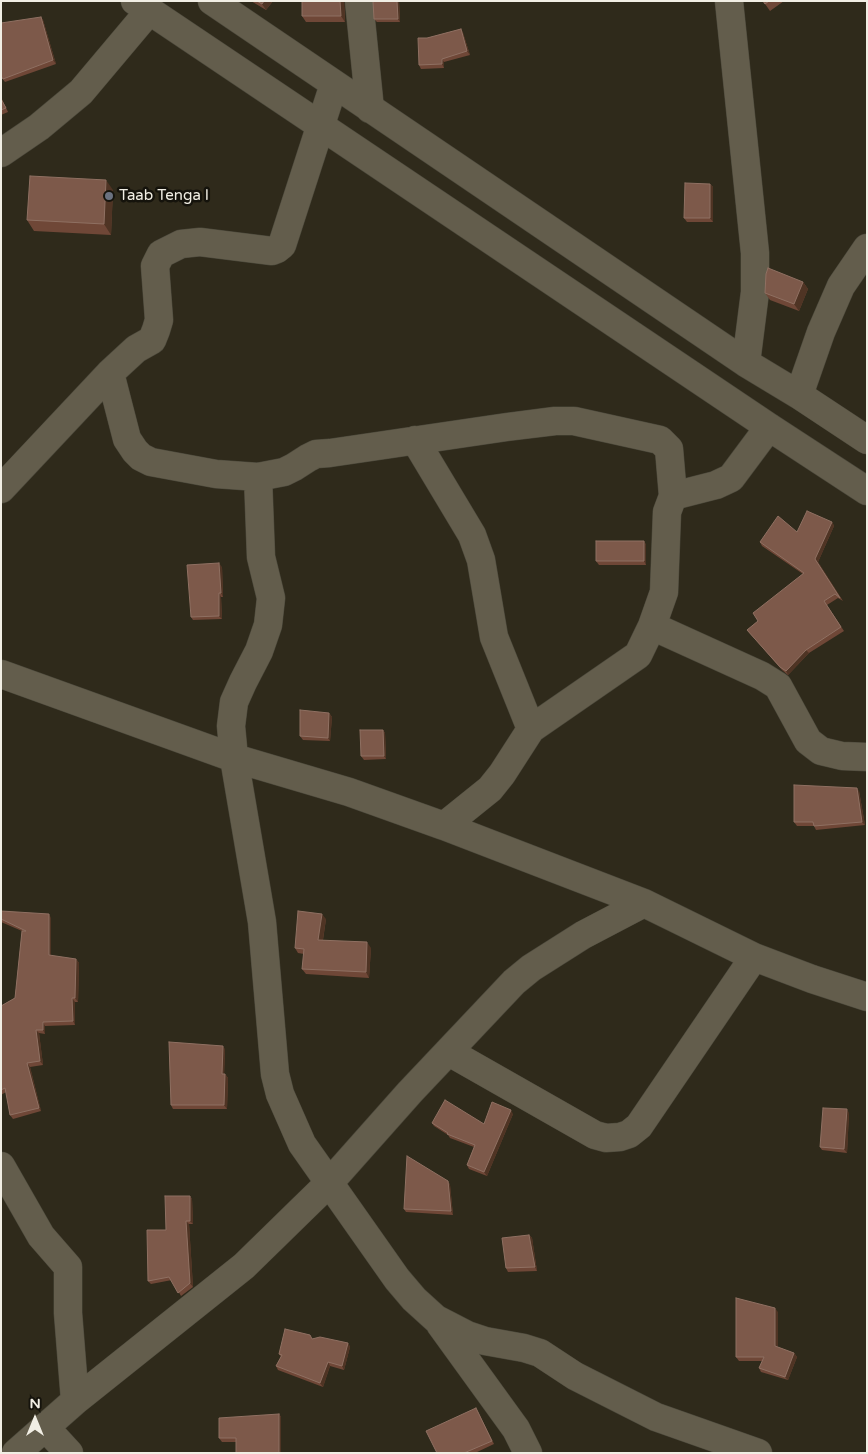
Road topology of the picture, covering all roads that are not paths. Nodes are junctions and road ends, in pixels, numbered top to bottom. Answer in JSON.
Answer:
{"nodes":[{"id":1,"x":212,"y":1,"type":"edge"},
{"id":2,"x":359,"y":1,"type":"edge"},
{"id":3,"x":729,"y":1,"type":"edge"},
{"id":4,"x":142,"y":6,"type":"edge"},
{"id":5,"x":334,"y":84,"type":"junction"},
{"id":6,"x":370,"y":109,"type":"junction"},
{"id":7,"x":320,"y":126,"type":"junction"},
{"id":8,"x":1,"y":152,"type":"edge"},
{"id":9,"x":867,"y":248,"type":"edge"},
{"id":10,"x":746,"y":363,"type":"junction"},
{"id":11,"x":110,"y":373,"type":"junction"},
{"id":12,"x":799,"y":396,"type":"junction"},
{"id":13,"x":769,"y":427,"type":"junction"},
{"id":14,"x":415,"y":440,"type":"junction"},
{"id":15,"x":867,"y":440,"type":"edge"},
{"id":16,"x":258,"y":477,"type":"junction"},
{"id":17,"x":1,"y":489,"type":"edge"},
{"id":18,"x":867,"y":491,"type":"edge"},
{"id":19,"x":673,"y":496,"type":"junction"},
{"id":20,"x":652,"y":626,"type":"junction"},
{"id":21,"x":1,"y":674,"type":"edge"},
{"id":22,"x":531,"y":729,"type":"junction"},
{"id":23,"x":867,"y":756,"type":"edge"},
{"id":24,"x":234,"y":758,"type":"junction"},
{"id":25,"x":444,"y":826,"type":"junction"},
{"id":26,"x":644,"y":903,"type":"junction"},
{"id":27,"x":754,"y":957,"type":"junction"},
{"id":28,"x":867,"y":997,"type":"edge"},
{"id":29,"x":449,"y":1052,"type":"junction"},
{"id":30,"x":1,"y":1166,"type":"edge"},
{"id":31,"x":330,"y":1182,"type":"junction"},
{"id":32,"x":436,"y":1319,"type":"junction"},
{"id":33,"x":74,"y":1401,"type":"junction"},
{"id":34,"x":45,"y":1427,"type":"junction"},
{"id":35,"x":16,"y":1453,"type":"edge"},
{"id":36,"x":69,"y":1453,"type":"edge"},
{"id":37,"x":528,"y":1453,"type":"edge"},
{"id":38,"x":758,"y":1453,"type":"edge"}],
"edges":[{"from":1,"to":5,"type":"street"},
{"from":2,"to":6,"type":"street"},
{"from":3,"to":10,"type":"street"},
{"from":4,"to":7,"type":"street"},
{"from":4,"to":8,"type":"street"},
{"from":5,"to":6,"type":"street"},
{"from":5,"to":7,"type":"street"},
{"from":6,"to":10,"type":"street"},
{"from":7,"to":11,"type":"street"},
{"from":7,"to":13,"type":"street"},
{"from":9,"to":12,"type":"street"},
{"from":10,"to":12,"type":"street"},
{"from":11,"to":16,"type":"street"},
{"from":11,"to":17,"type":"street"},
{"from":12,"to":15,"type":"street"},
{"from":13,"to":18,"type":"street"},
{"from":13,"to":19,"type":"street"},
{"from":14,"to":16,"type":"street"},
{"from":14,"to":19,"type":"street"},
{"from":14,"to":22,"type":"street"},
{"from":16,"to":24,"type":"street"},
{"from":19,"to":20,"type":"street"},
{"from":20,"to":22,"type":"street"},
{"from":20,"to":23,"type":"street"},
{"from":21,"to":24,"type":"street"},
{"from":22,"to":25,"type":"street"},
{"from":24,"to":25,"type":"street"},
{"from":24,"to":31,"type":"street"},
{"from":25,"to":26,"type":"street"},
{"from":26,"to":27,"type":"street"},
{"from":26,"to":29,"type":"street"},
{"from":27,"to":28,"type":"street"},
{"from":27,"to":29,"type":"street"},
{"from":29,"to":31,"type":"street"},
{"from":30,"to":33,"type":"street"},
{"from":31,"to":32,"type":"street"},
{"from":31,"to":33,"type":"street"},
{"from":32,"to":37,"type":"street"},
{"from":32,"to":38,"type":"street"},
{"from":33,"to":34,"type":"street"},
{"from":34,"to":35,"type":"street"},
{"from":34,"to":36,"type":"street"}]}
